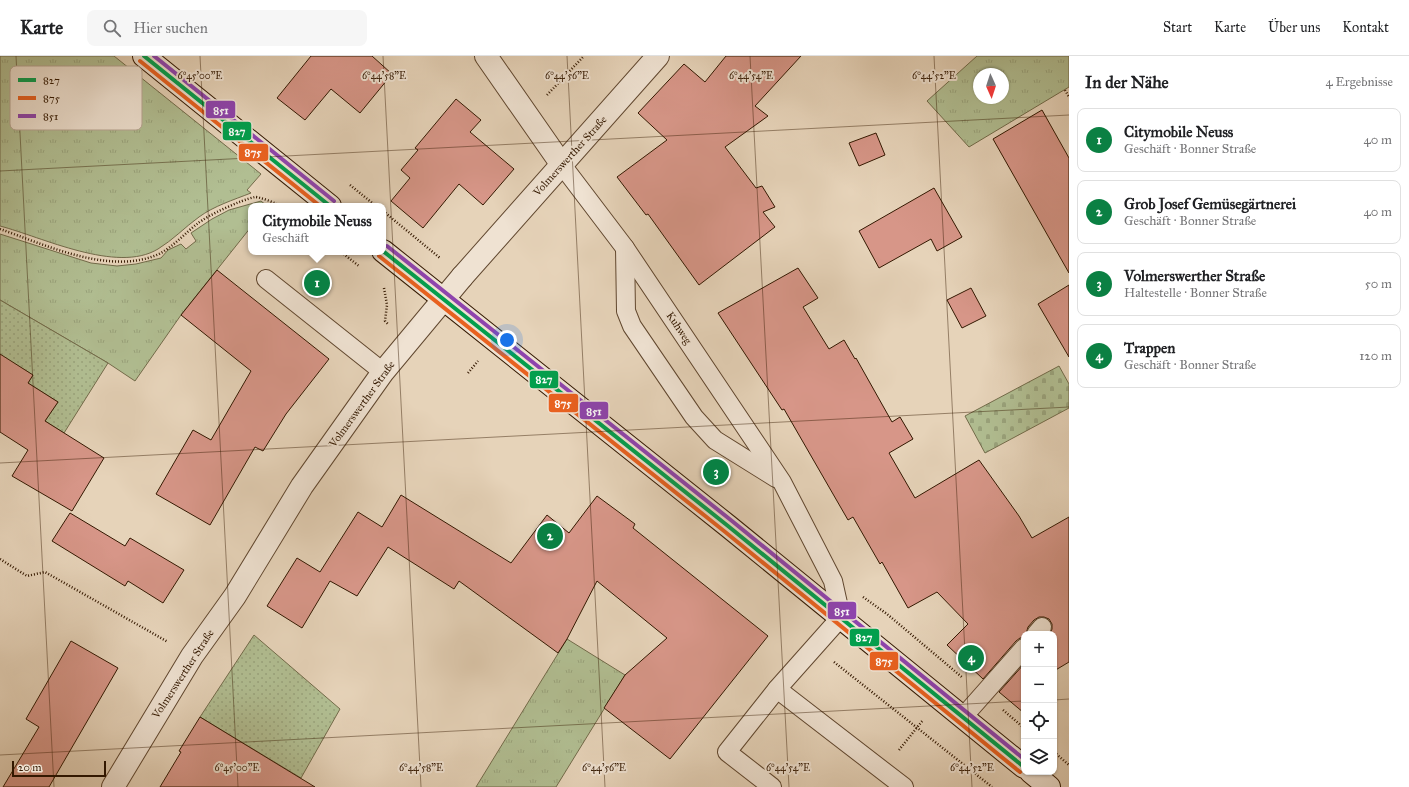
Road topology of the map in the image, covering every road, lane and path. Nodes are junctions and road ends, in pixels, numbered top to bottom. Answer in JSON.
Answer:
{"nodes":[{"id":1,"x":144,"y":56,"type":"edge"},
{"id":2,"x":486,"y":56,"type":"edge"},
{"id":3,"x":584,"y":56,"type":"edge"},
{"id":4,"x":658,"y":56,"type":"edge"},
{"id":5,"x":1065,"y":90,"type":"dead end"},
{"id":6,"x":1069,"y":97,"type":"edge"},
{"id":7,"x":528,"y":116,"type":"junction"},
{"id":8,"x":562,"y":165,"type":"junction"},
{"id":9,"x":274,"y":203,"type":"edge"},
{"id":10,"x":326,"y":203,"type":"edge"},
{"id":11,"x":386,"y":214,"type":"edge"},
{"id":12,"x":0,"y":229,"type":"edge"},
{"id":13,"x":625,"y":248,"type":"junction"},
{"id":14,"x":386,"y":253,"type":"edge"},
{"id":15,"x":344,"y":255,"type":"edge"},
{"id":16,"x":359,"y":266,"type":"dead end"},
{"id":17,"x":462,"y":277,"type":"junction"},
{"id":18,"x":266,"y":279,"type":"dead end"},
{"id":19,"x":384,"y":285,"type":"dead end"},
{"id":20,"x":443,"y":299,"type":"junction"},
{"id":21,"x":408,"y":341,"type":"junction"},
{"id":22,"x":383,"y":372,"type":"junction"},
{"id":23,"x":782,"y":482,"type":"junction"},
{"id":24,"x":0,"y":559,"type":"edge"},
{"id":25,"x":840,"y":617,"type":"junction"},
{"id":26,"x":1021,"y":651,"type":"edge"},
{"id":27,"x":192,"y":656,"type":"junction"},
{"id":28,"x":832,"y":660,"type":"dead end"},
{"id":29,"x":777,"y":689,"type":"junction"},
{"id":30,"x":963,"y":717,"type":"junction"},
{"id":31,"x":909,"y":737,"type":"dead end"},
{"id":32,"x":901,"y":748,"type":"dead end"},
{"id":33,"x":1057,"y":754,"type":"edge"},
{"id":34,"x":1069,"y":764,"type":"edge"},
{"id":35,"x":1021,"y":765,"type":"edge"},
{"id":36,"x":1035,"y":775,"type":"edge"},
{"id":37,"x":113,"y":787,"type":"edge"},
{"id":38,"x":772,"y":787,"type":"edge"},
{"id":39,"x":904,"y":787,"type":"edge"},
{"id":40,"x":992,"y":787,"type":"edge"},
{"id":41,"x":1049,"y":787,"type":"edge"}],
"edges":[{"from":1,"to":10,"type":"main road"},
{"from":2,"to":7,"type":"main road","name":"Kuhweg"},
{"from":3,"to":7,"type":"path"},
{"from":4,"to":8,"type":"main road","name":"Volmerswerther Straße"},
{"from":5,"to":6,"type":"path"},
{"from":7,"to":8,"type":"main road","name":"Kuhweg"},
{"from":8,"to":13,"type":"lane","name":"Kuhweg"},
{"from":8,"to":17,"type":"main road","name":"Volmerswerther Straße"},
{"from":9,"to":12,"type":"path"},
{"from":11,"to":17,"type":"path"},
{"from":13,"to":23,"type":"lane","name":"Kuhweg"},
{"from":13,"to":23,"type":"lane"},
{"from":14,"to":20,"type":"main road"},
{"from":15,"to":16,"type":"path"},
{"from":17,"to":20,"type":"main road","name":"Volmerswerther Straße"},
{"from":18,"to":22,"type":"lane"},
{"from":19,"to":21,"type":"path"},
{"from":20,"to":21,"type":"main road","name":"Volmerswerther Straße"},
{"from":20,"to":25,"type":"main road"},
{"from":21,"to":22,"type":"main road","name":"Volmerswerther Straße"},
{"from":22,"to":27,"type":"main road","name":"Volmerswerther Straße"},
{"from":23,"to":25,"type":"lane","name":"Kuhweg"},
{"from":24,"to":27,"type":"path"},
{"from":25,"to":29,"type":"lane"},
{"from":25,"to":30,"type":"main road"},
{"from":26,"to":30,"type":"lane"},
{"from":27,"to":37,"type":"main road","name":"Volmerswerther Straße"},
{"from":28,"to":40,"type":"path"},
{"from":29,"to":38,"type":"lane"},
{"from":29,"to":39,"type":"lane"},
{"from":30,"to":35,"type":"main road"},
{"from":31,"to":32,"type":"path"},
{"from":33,"to":34,"type":"path"},
{"from":36,"to":41,"type":"main road"}]}
